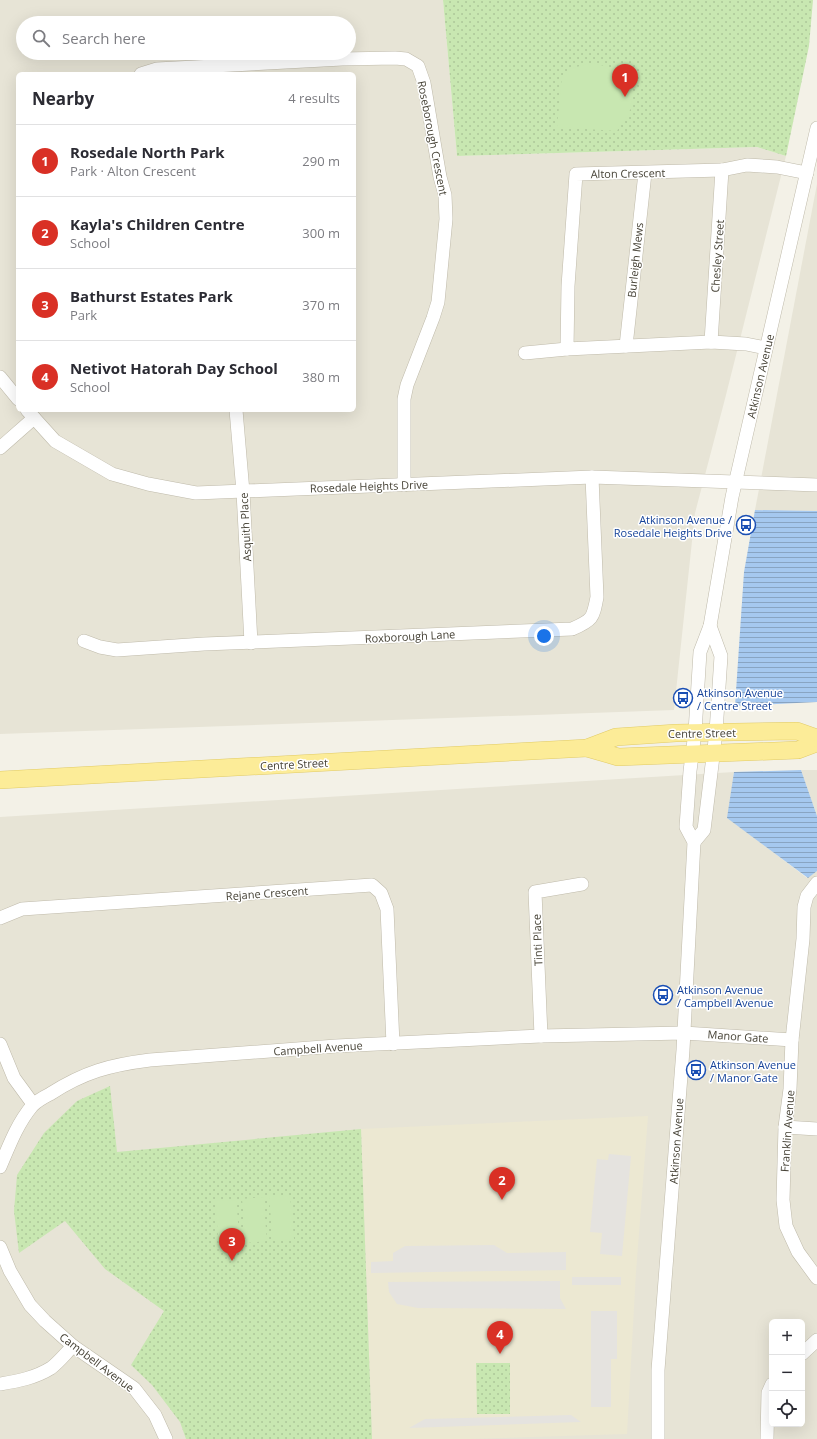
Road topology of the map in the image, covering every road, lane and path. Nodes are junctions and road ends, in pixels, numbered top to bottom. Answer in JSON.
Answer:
{"nodes":[{"id":1,"x":356,"y":59,"type":"edge"},
{"id":2,"x":324,"y":60,"type":"edge"},
{"id":3,"x":147,"y":72,"type":"edge"},
{"id":4,"x":817,"y":128,"type":"edge"},
{"id":5,"x":722,"y":170,"type":"junction"},
{"id":6,"x":645,"y":173,"type":"junction"},
{"id":7,"x":807,"y":173,"type":"junction"},
{"id":8,"x":711,"y":342,"type":"junction"},
{"id":9,"x":626,"y":346,"type":"junction"},
{"id":10,"x":766,"y":348,"type":"junction"},
{"id":11,"x":566,"y":349,"type":"junction"},
{"id":12,"x":525,"y":353,"type":"dead end"},
{"id":13,"x":0,"y":376,"type":"edge"},
{"id":14,"x":16,"y":396,"type":"edge"},
{"id":15,"x":236,"y":412,"type":"edge"},
{"id":16,"x":31,"y":414,"type":"edge"},
{"id":17,"x":0,"y":448,"type":"edge"},
{"id":18,"x":592,"y":477,"type":"junction"},
{"id":19,"x":736,"y":481,"type":"junction"},
{"id":20,"x":817,"y":484,"type":"edge"},
{"id":21,"x":404,"y":485,"type":"junction"},
{"id":22,"x":243,"y":492,"type":"junction"},
{"id":23,"x":710,"y":626,"type":"junction"},
{"id":24,"x":84,"y":641,"type":"dead end"},
{"id":25,"x":251,"y":643,"type":"junction"},
{"id":26,"x":695,"y":732,"type":"junction"},
{"id":27,"x":716,"y":732,"type":"junction"},
{"id":28,"x":817,"y":738,"type":"edge"},
{"id":29,"x":817,"y":743,"type":"edge"},
{"id":30,"x":587,"y":748,"type":"junction"},
{"id":31,"x":714,"y":753,"type":"junction"},
{"id":32,"x":692,"y":754,"type":"junction"},
{"id":33,"x":0,"y":780,"type":"edge"},
{"id":34,"x":694,"y":842,"type":"junction"},
{"id":35,"x":817,"y":883,"type":"edge"},
{"id":36,"x":582,"y":884,"type":"dead end"},
{"id":37,"x":0,"y":918,"type":"edge"},
{"id":38,"x":684,"y":1033,"type":"junction"},
{"id":39,"x":541,"y":1036,"type":"junction"},
{"id":40,"x":792,"y":1040,"type":"junction"},
{"id":41,"x":0,"y":1044,"type":"edge"},
{"id":42,"x":393,"y":1044,"type":"junction"},
{"id":43,"x":33,"y":1104,"type":"junction"},
{"id":44,"x":786,"y":1127,"type":"junction"},
{"id":45,"x":817,"y":1129,"type":"edge"},
{"id":46,"x":0,"y":1168,"type":"edge"},
{"id":47,"x":0,"y":1248,"type":"edge"},
{"id":48,"x":817,"y":1278,"type":"edge"},
{"id":49,"x":817,"y":1340,"type":"edge"},
{"id":50,"x":73,"y":1346,"type":"junction"},
{"id":51,"x":805,"y":1351,"type":"edge"},
{"id":52,"x":0,"y":1384,"type":"edge"},
{"id":53,"x":769,"y":1391,"type":"edge"},
{"id":54,"x":166,"y":1439,"type":"edge"},
{"id":55,"x":658,"y":1439,"type":"edge"},
{"id":56,"x":767,"y":1439,"type":"edge"}],
"edges":[{"from":1,"to":21,"type":"street","name":"Roseborough Crescent"},
{"from":2,"to":3,"type":"street","name":"Roseborough Crescent"},
{"from":4,"to":7,"type":"street","name":"Atkinson Avenue"},
{"from":5,"to":6,"type":"street","name":"Alton Crescent"},
{"from":5,"to":7,"type":"street","name":"Alton Crescent"},
{"from":5,"to":8,"type":"street","name":"Chesley Street"},
{"from":6,"to":9,"type":"street","name":"Burleigh Mews"},
{"from":6,"to":11,"type":"street","name":"Alton Crescent"},
{"from":7,"to":10,"type":"street","name":"Atkinson Avenue"},
{"from":8,"to":9,"type":"street"},
{"from":8,"to":10,"type":"street"},
{"from":9,"to":11,"type":"street"},
{"from":10,"to":19,"type":"street","name":"Atkinson Avenue"},
{"from":11,"to":12,"type":"street"},
{"from":13,"to":14,"type":"street"},
{"from":15,"to":22,"type":"street","name":"Asquith Place"},
{"from":16,"to":17,"type":"street"},
{"from":16,"to":22,"type":"street","name":"Rosedale Heights Drive"},
{"from":18,"to":19,"type":"street","name":"Rosedale Heights Drive"},
{"from":18,"to":21,"type":"street","name":"Rosedale Heights Drive"},
{"from":18,"to":25,"type":"street","name":"Roxborough Lane"},
{"from":19,"to":20,"type":"street","name":"Rosedale Heights Drive"},
{"from":19,"to":23,"type":"street","name":"Atkinson Avenue"},
{"from":21,"to":22,"type":"street","name":"Rosedale Heights Drive"},
{"from":22,"to":25,"type":"street","name":"Asquith Place"},
{"from":23,"to":26,"type":"street","name":"Atkinson Avenue"},
{"from":23,"to":27,"type":"street","name":"Atkinson Avenue"},
{"from":24,"to":25,"type":"street","name":"Roxborough Lane"},
{"from":26,"to":27,"type":"main road","name":"Centre Street"},
{"from":26,"to":30,"type":"main road","name":"Centre Street"},
{"from":26,"to":32,"type":"street","name":"Atkinson Avenue"},
{"from":27,"to":28,"type":"main road","name":"Centre Street"},
{"from":27,"to":31,"type":"street","name":"Atkinson Avenue"},
{"from":29,"to":31,"type":"main road","name":"Centre Street"},
{"from":30,"to":32,"type":"main road","name":"Centre Street"},
{"from":30,"to":33,"type":"main road","name":"Centre Street"},
{"from":31,"to":32,"type":"main road","name":"Centre Street"},
{"from":31,"to":34,"type":"street","name":"Atkinson Avenue"},
{"from":32,"to":34,"type":"street","name":"Atkinson Avenue"},
{"from":34,"to":38,"type":"street","name":"Atkinson Avenue"},
{"from":35,"to":40,"type":"street","name":"Franklin Avenue"},
{"from":36,"to":39,"type":"street","name":"Tinti Place"},
{"from":37,"to":42,"type":"street","name":"Rejane Crescent"},
{"from":38,"to":39,"type":"street","name":"Campbell Avenue"},
{"from":38,"to":40,"type":"street","name":"Manor Gate"},
{"from":38,"to":55,"type":"street","name":"Atkinson Avenue"},
{"from":39,"to":42,"type":"street","name":"Campbell Avenue"},
{"from":40,"to":44,"type":"street","name":"Franklin Avenue"},
{"from":41,"to":43,"type":"street"},
{"from":42,"to":43,"type":"street","name":"Campbell Avenue"},
{"from":43,"to":46,"type":"street","name":"Campbell Avenue"},
{"from":44,"to":45,"type":"street"},
{"from":44,"to":48,"type":"street","name":"Franklin Avenue"},
{"from":47,"to":50,"type":"street","name":"Campbell Avenue"},
{"from":49,"to":51,"type":"street"},
{"from":50,"to":52,"type":"street"},
{"from":50,"to":54,"type":"street","name":"Campbell Avenue"},
{"from":53,"to":56,"type":"street"}]}
